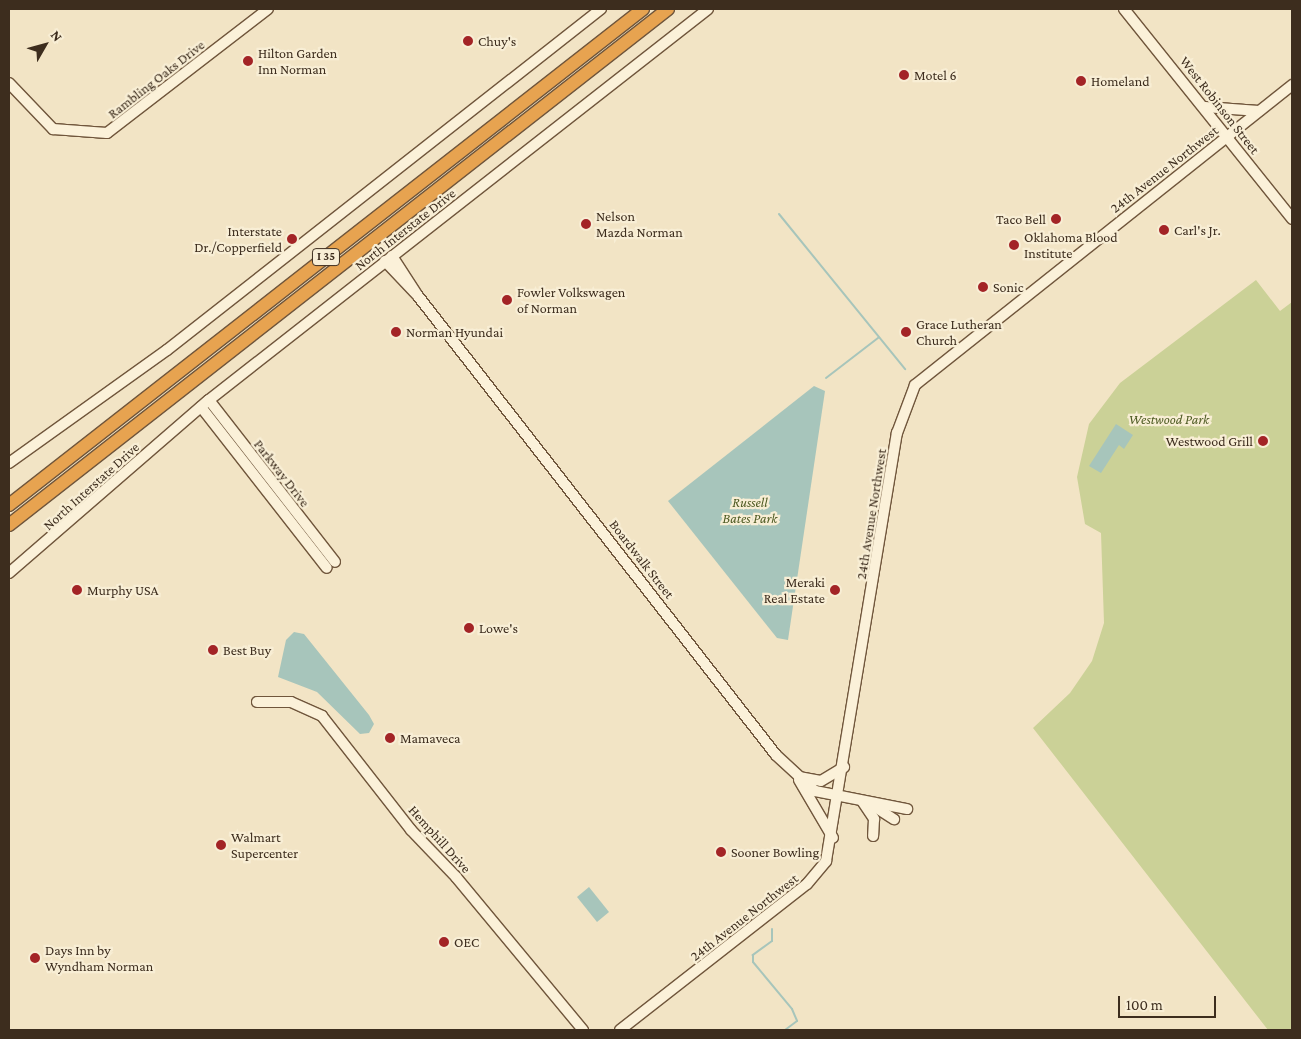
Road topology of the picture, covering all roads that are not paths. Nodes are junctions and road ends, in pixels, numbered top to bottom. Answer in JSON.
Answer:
{"nodes":[{"id":1,"x":268,"y":9,"type":"edge"},
{"id":2,"x":601,"y":9,"type":"edge"},
{"id":3,"x":643,"y":9,"type":"edge"},
{"id":4,"x":668,"y":9,"type":"edge"},
{"id":5,"x":708,"y":9,"type":"edge"},
{"id":6,"x":1124,"y":9,"type":"edge"},
{"id":7,"x":9,"y":83,"type":"edge"},
{"id":8,"x":1292,"y":85,"type":"edge"},
{"id":9,"x":1205,"y":107,"type":"junction"},
{"id":10,"x":1259,"y":111,"type":"junction"},
{"id":11,"x":1227,"y":136,"type":"junction"},
{"id":12,"x":1292,"y":219,"type":"edge"},
{"id":13,"x":389,"y":259,"type":"junction"},
{"id":14,"x":205,"y":404,"type":"junction"},
{"id":15,"x":9,"y":463,"type":"edge"},
{"id":16,"x":9,"y":505,"type":"edge"},
{"id":17,"x":9,"y":525,"type":"edge"},
{"id":18,"x":331,"y":565,"type":"dead end"},
{"id":19,"x":9,"y":574,"type":"edge"},
{"id":20,"x":257,"y":702,"type":"dead end"},
{"id":21,"x":844,"y":767,"type":"junction"},
{"id":22,"x":798,"y":776,"type":"junction"},
{"id":23,"x":839,"y":798,"type":"junction"},
{"id":24,"x":865,"y":802,"type":"junction"},
{"id":25,"x":907,"y":809,"type":"dead end"},
{"id":26,"x":894,"y":819,"type":"dead end"},
{"id":27,"x":873,"y":836,"type":"dead end"},
{"id":28,"x":833,"y":838,"type":"junction"},
{"id":29,"x":583,"y":1030,"type":"edge"},
{"id":30,"x":620,"y":1030,"type":"edge"}],
"edges":[{"from":1,"to":7,"type":"main road","name":"Rambling Oaks Drive"},
{"from":2,"to":15,"type":"main road"},
{"from":3,"to":16,"type":"highway","number":"I 35"},
{"from":4,"to":17,"type":"highway","number":"I 35"},
{"from":5,"to":13,"type":"main road","name":"North Interstate Drive"},
{"from":6,"to":9,"type":"main road","name":"West Robinson Street"},
{"from":8,"to":10,"type":"main road","name":"24th Avenue Northwest"},
{"from":9,"to":10,"type":"main road"},
{"from":9,"to":11,"type":"main road","name":"West Robinson Street"},
{"from":10,"to":11,"type":"main road","name":"24th Avenue Northwest"},
{"from":11,"to":12,"type":"main road","name":"West Robinson Street"},
{"from":11,"to":21,"type":"main road","name":"24th Avenue Northwest"},
{"from":13,"to":14,"type":"main road","name":"North Interstate Drive"},
{"from":13,"to":22,"type":"main road","name":"Boardwalk Street"},
{"from":14,"to":18,"type":"main road","name":"Parkway Drive"},
{"from":14,"to":19,"type":"main road","name":"North Interstate Drive"},
{"from":20,"to":29,"type":"main road","name":"Hemphill Drive"},
{"from":21,"to":22,"type":"main road"},
{"from":21,"to":23,"type":"main road","name":"24th Avenue Northwest"},
{"from":22,"to":23,"type":"main road","name":"Boardwalk Street"},
{"from":22,"to":28,"type":"main road"},
{"from":23,"to":24,"type":"main road","name":"Boardwalk Street"},
{"from":23,"to":28,"type":"main road","name":"24th Avenue Northwest"},
{"from":24,"to":25,"type":"main road","name":"Boardwalk Street"},
{"from":24,"to":26,"type":"main road"},
{"from":24,"to":27,"type":"main road"},
{"from":28,"to":30,"type":"main road","name":"24th Avenue Northwest"}]}
